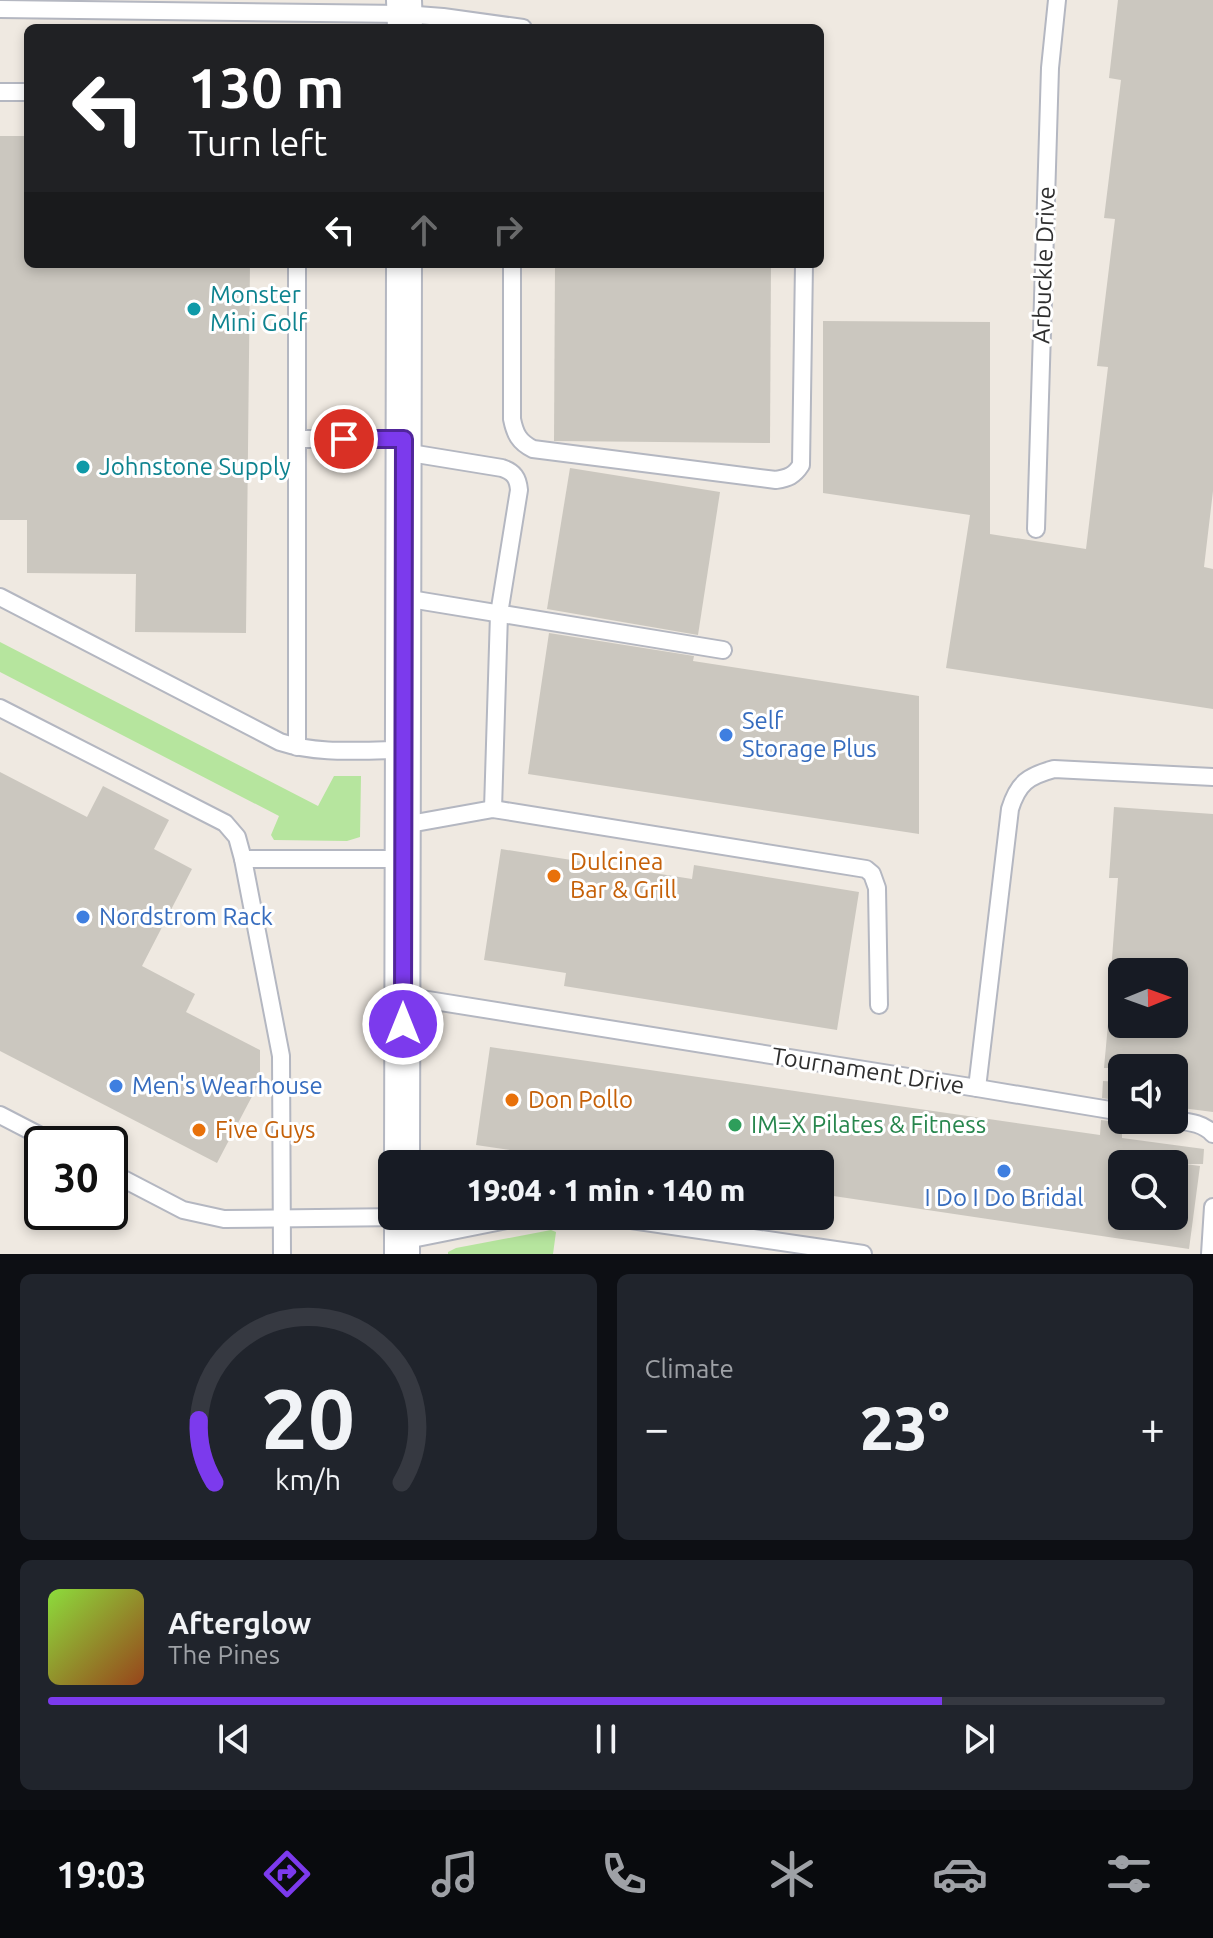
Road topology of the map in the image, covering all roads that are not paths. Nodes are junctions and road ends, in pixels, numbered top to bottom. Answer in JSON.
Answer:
{"nodes":[{"id":1,"x":1057,"y":0,"type":"edge"},
{"id":2,"x":0,"y":9,"type":"edge"},
{"id":3,"x":404,"y":14,"type":"edge"},
{"id":4,"x":489,"y":24,"type":"edge"},
{"id":5,"x":0,"y":92,"type":"edge"},
{"id":6,"x":24,"y":92,"type":"edge"},
{"id":7,"x":297,"y":268,"type":"edge"},
{"id":8,"x":404,"y":268,"type":"edge"},
{"id":9,"x":512,"y":268,"type":"edge"},
{"id":10,"x":804,"y":268,"type":"edge"},
{"id":11,"x":297,"y":439,"type":"junction"},
{"id":12,"x":404,"y":445,"type":"junction"},
{"id":13,"x":1036,"y":529,"type":"dead end"},
{"id":14,"x":0,"y":597,"type":"edge"},
{"id":15,"x":404,"y":598,"type":"junction"},
{"id":16,"x":499,"y":614,"type":"junction"},
{"id":17,"x":723,"y":650,"type":"dead end"},
{"id":18,"x":0,"y":708,"type":"edge"},
{"id":19,"x":297,"y":747,"type":"junction"},
{"id":20,"x":404,"y":750,"type":"junction"},
{"id":21,"x":1213,"y":777,"type":"edge"},
{"id":22,"x":493,"y":809,"type":"junction"},
{"id":23,"x":404,"y":825,"type":"junction"},
{"id":24,"x":243,"y":859,"type":"junction"},
{"id":25,"x":403,"y":859,"type":"junction"},
{"id":26,"x":403,"y":996,"type":"junction"},
{"id":27,"x":879,"y":1005,"type":"dead end"},
{"id":28,"x":977,"y":1088,"type":"junction"},
{"id":29,"x":1108,"y":1110,"type":"edge"},
{"id":30,"x":0,"y":1115,"type":"edge"},
{"id":31,"x":1188,"y":1122,"type":"edge"},
{"id":32,"x":24,"y":1127,"type":"edge"},
{"id":33,"x":1213,"y":1134,"type":"edge"},
{"id":34,"x":402,"y":1150,"type":"edge"},
{"id":35,"x":128,"y":1181,"type":"edge"},
{"id":36,"x":1213,"y":1207,"type":"edge"},
{"id":37,"x":282,"y":1219,"type":"junction"},
{"id":38,"x":699,"y":1230,"type":"edge"},
{"id":39,"x":402,"y":1232,"type":"edge"},
{"id":40,"x":282,"y":1254,"type":"edge"},
{"id":41,"x":863,"y":1254,"type":"edge"},
{"id":42,"x":1210,"y":1254,"type":"edge"}],
"edges":[{"from":1,"to":13,"type":"lane","name":"Arbuckle Drive"},
{"from":2,"to":3,"type":"lane"},
{"from":3,"to":4,"type":"lane"},
{"from":5,"to":6,"type":"lane"},
{"from":7,"to":11,"type":"lane"},
{"from":8,"to":12,"type":"street"},
{"from":9,"to":10,"type":"lane"},
{"from":11,"to":12,"type":"lane"},
{"from":11,"to":19,"type":"lane"},
{"from":12,"to":15,"type":"street"},
{"from":12,"to":16,"type":"lane"},
{"from":14,"to":19,"type":"lane"},
{"from":15,"to":16,"type":"lane"},
{"from":15,"to":20,"type":"street"},
{"from":16,"to":17,"type":"lane"},
{"from":16,"to":22,"type":"lane"},
{"from":18,"to":24,"type":"lane"},
{"from":19,"to":20,"type":"lane"},
{"from":20,"to":23,"type":"street"},
{"from":21,"to":28,"type":"lane","name":"Tournament Drive"},
{"from":22,"to":23,"type":"lane"},
{"from":22,"to":27,"type":"lane"},
{"from":23,"to":25,"type":"street"},
{"from":24,"to":25,"type":"lane"},
{"from":24,"to":37,"type":"lane"},
{"from":25,"to":26,"type":"street"},
{"from":26,"to":28,"type":"lane","name":"Tournament Drive"},
{"from":26,"to":34,"type":"street"},
{"from":28,"to":29,"type":"lane"},
{"from":30,"to":32,"type":"lane"},
{"from":31,"to":33,"type":"lane"},
{"from":35,"to":37,"type":"lane"},
{"from":36,"to":42,"type":"lane"},
{"from":37,"to":39,"type":"lane"},
{"from":37,"to":40,"type":"lane"},
{"from":38,"to":41,"type":"lane"}]}
